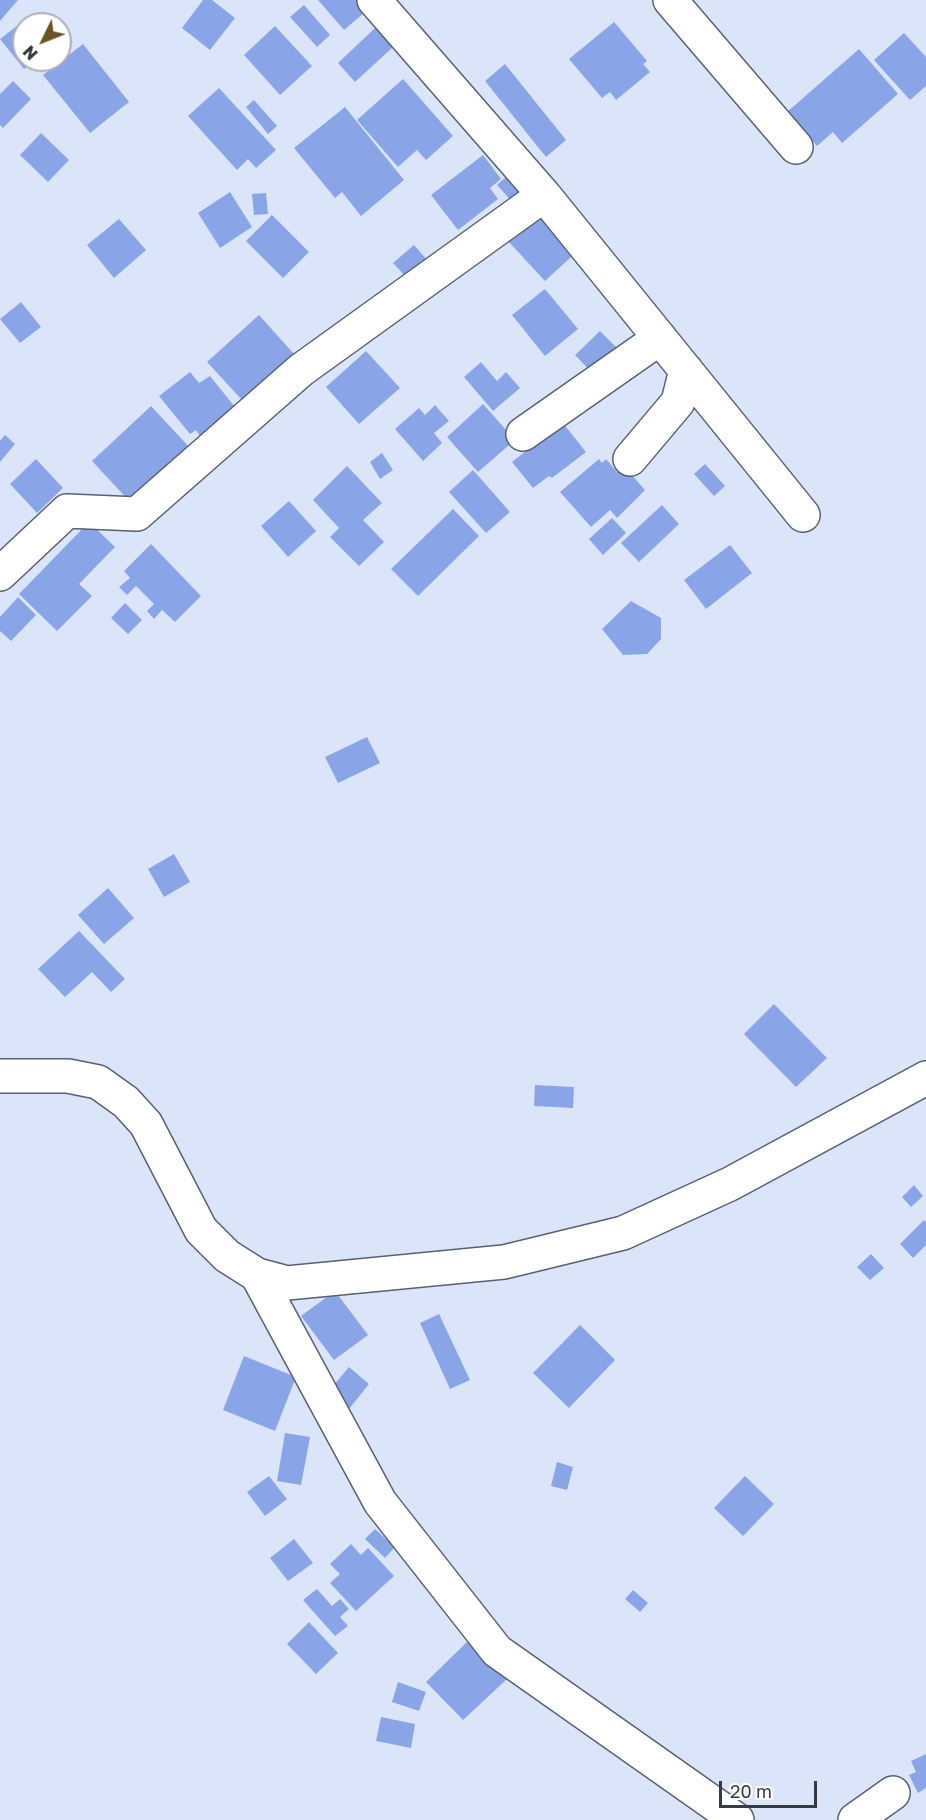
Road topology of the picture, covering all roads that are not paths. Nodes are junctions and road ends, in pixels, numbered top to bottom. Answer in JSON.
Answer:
{"nodes":[{"id":1,"x":374,"y":0,"type":"edge"},
{"id":2,"x":670,"y":0,"type":"edge"},
{"id":3,"x":796,"y":147,"type":"dead end"},
{"id":4,"x":544,"y":195,"type":"junction"},
{"id":5,"x":660,"y":338,"type":"junction"},
{"id":6,"x":686,"y":370,"type":"junction"},
{"id":7,"x":524,"y":434,"type":"dead end"},
{"id":8,"x":630,"y":459,"type":"dead end"},
{"id":9,"x":803,"y":515,"type":"dead end"},
{"id":10,"x":0,"y":574,"type":"edge"},
{"id":11,"x":0,"y":1076,"type":"edge"},
{"id":12,"x":926,"y":1078,"type":"edge"},
{"id":13,"x":257,"y":1275,"type":"junction"},
{"id":14,"x":893,"y":1792,"type":"dead end"},
{"id":15,"x":737,"y":1820,"type":"edge"},
{"id":16,"x":855,"y":1820,"type":"edge"}],
"edges":[{"from":1,"to":4,"type":"street"},
{"from":2,"to":3,"type":"street"},
{"from":4,"to":5,"type":"street"},
{"from":4,"to":10,"type":"street"},
{"from":5,"to":6,"type":"street"},
{"from":5,"to":7,"type":"street"},
{"from":6,"to":8,"type":"street"},
{"from":6,"to":9,"type":"street"},
{"from":11,"to":13,"type":"street"},
{"from":12,"to":13,"type":"street"},
{"from":13,"to":15,"type":"street"},
{"from":14,"to":16,"type":"street"}]}
